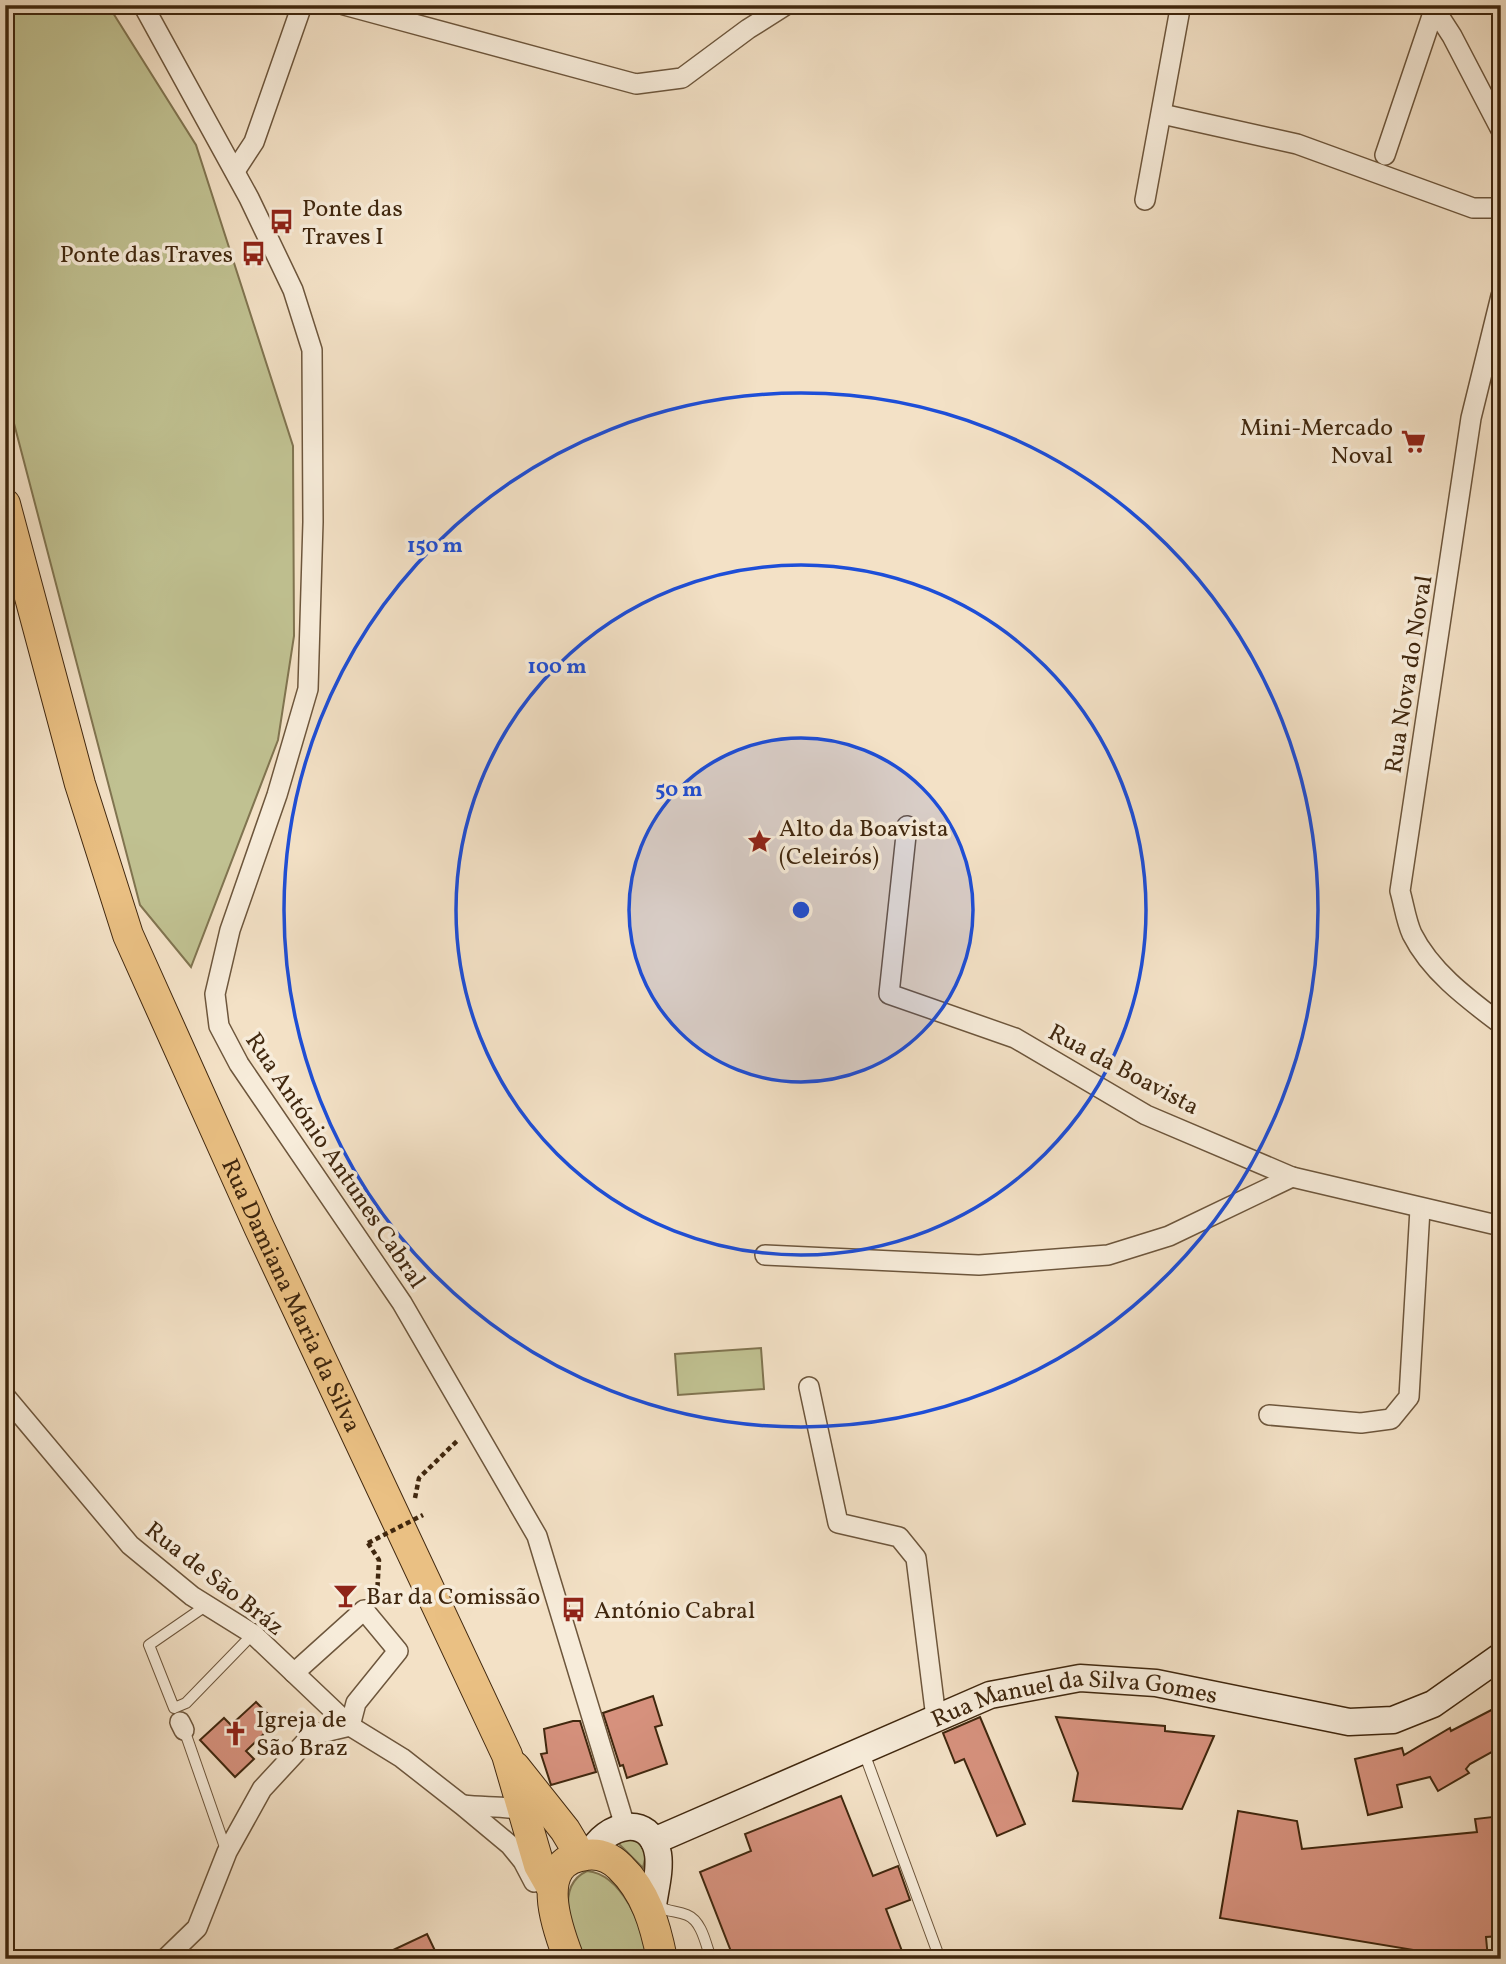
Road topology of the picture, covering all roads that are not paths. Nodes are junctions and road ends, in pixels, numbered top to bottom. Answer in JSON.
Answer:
{"nodes":[{"id":1,"x":143,"y":5,"type":"edge"},
{"id":2,"x":302,"y":5,"type":"edge"},
{"id":3,"x":344,"y":5,"type":"edge"},
{"id":4,"x":786,"y":5,"type":"edge"},
{"id":5,"x":1433,"y":8,"type":"edge"},
{"id":6,"x":1180,"y":9,"type":"dead end"},
{"id":7,"x":1162,"y":114,"type":"junction"},
{"id":8,"x":1501,"y":130,"type":"edge"},
{"id":9,"x":1385,"y":155,"type":"dead end"},
{"id":10,"x":235,"y":171,"type":"junction"},
{"id":11,"x":1146,"y":200,"type":"dead end"},
{"id":12,"x":1501,"y":208,"type":"edge"},
{"id":13,"x":1501,"y":296,"type":"edge"},
{"id":14,"x":5,"y":504,"type":"edge"},
{"id":15,"x":907,"y":825,"type":"dead end"},
{"id":16,"x":1501,"y":1024,"type":"edge"},
{"id":17,"x":1292,"y":1177,"type":"junction"},
{"id":18,"x":1420,"y":1209,"type":"junction"},
{"id":19,"x":1501,"y":1226,"type":"edge"},
{"id":20,"x":765,"y":1255,"type":"dead end"},
{"id":21,"x":809,"y":1387,"type":"dead end"},
{"id":22,"x":5,"y":1396,"type":"edge"},
{"id":23,"x":1269,"y":1415,"type":"dead end"},
{"id":24,"x":207,"y":1605,"type":"junction"},
{"id":25,"x":253,"y":1634,"type":"junction"},
{"id":26,"x":1501,"y":1656,"type":"edge"},
{"id":27,"x":294,"y":1673,"type":"junction"},
{"id":28,"x":936,"y":1717,"type":"junction"},
{"id":29,"x":350,"y":1726,"type":"junction"},
{"id":30,"x":184,"y":1730,"type":"dead end"},
{"id":31,"x":863,"y":1749,"type":"junction"},
{"id":32,"x":507,"y":1755,"type":"junction"},
{"id":33,"x":462,"y":1805,"type":"junction"},
{"id":34,"x":520,"y":1809,"type":"junction"},
{"id":35,"x":593,"y":1840,"type":"junction"},
{"id":36,"x":654,"y":1841,"type":"junction"},
{"id":37,"x":227,"y":1852,"type":"junction"},
{"id":38,"x":553,"y":1898,"type":"junction"},
{"id":39,"x":652,"y":1907,"type":"junction"},
{"id":40,"x":662,"y":1958,"type":"edge"},
{"id":41,"x":165,"y":1959,"type":"edge"},
{"id":42,"x":569,"y":1959,"type":"edge"},
{"id":43,"x":711,"y":1959,"type":"edge"},
{"id":44,"x":940,"y":1959,"type":"edge"}],
"edges":[{"from":1,"to":10,"type":"street","name":"Rua António Antunes Cabral"},
{"from":2,"to":10,"type":"street"},
{"from":3,"to":4,"type":"street"},
{"from":5,"to":8,"type":"street"},
{"from":5,"to":9,"type":"street"},
{"from":6,"to":7,"type":"street"},
{"from":7,"to":11,"type":"street"},
{"from":7,"to":12,"type":"street"},
{"from":10,"to":35,"type":"street","name":"Rua António Antunes Cabral"},
{"from":13,"to":16,"type":"street","name":"Rua Nova do Noval"},
{"from":14,"to":32,"type":"main road","name":"Rua Damiana Maria da Silva"},
{"from":15,"to":17,"type":"street","name":"Rua da Boavista"},
{"from":17,"to":18,"type":"street","name":"Rua da Boavista"},
{"from":17,"to":20,"type":"street"},
{"from":18,"to":19,"type":"street","name":"Rua da Boavista"},
{"from":18,"to":23,"type":"street"},
{"from":21,"to":28,"type":"street"},
{"from":22,"to":24,"type":"street","name":"Rua de São Bráz"},
{"from":24,"to":25,"type":"street","name":"Rua de São Bráz"},
{"from":24,"to":25,"type":"lane"},
{"from":25,"to":27,"type":"street","name":"Rua de São Bráz"},
{"from":26,"to":28,"type":"street","name":"Rua Manuel da Silva Gomes"},
{"from":27,"to":29,"type":"street","name":"Rua de São Bráz"},
{"from":27,"to":29,"type":"street"},
{"from":28,"to":31,"type":"street","name":"Rua Manuel da Silva Gomes"},
{"from":29,"to":33,"type":"street","name":"Rua de São Bráz"},
{"from":29,"to":37,"type":"street"},
{"from":30,"to":37,"type":"lane"},
{"from":31,"to":36,"type":"street","name":"Rua Manuel da Silva Gomes"},
{"from":31,"to":44,"type":"lane"},
{"from":32,"to":34,"type":"main road","name":"Rua Damiana Maria da Silva"},
{"from":32,"to":35,"type":"main road","name":"Rua Damiana Maria da Silva"},
{"from":33,"to":34,"type":"street"},
{"from":33,"to":38,"type":"street","name":"Rua de São Bráz"},
{"from":34,"to":35,"type":"street"},
{"from":34,"to":38,"type":"main road","name":"Rua Damiana Maria da Silva"},
{"from":35,"to":36,"type":"street"},
{"from":35,"to":38,"type":"main road"},
{"from":35,"to":39,"type":"main road","name":"Rua Damiana Maria da Silva"},
{"from":36,"to":39,"type":"street"},
{"from":37,"to":41,"type":"street"},
{"from":38,"to":42,"type":"main road","name":"Rua Damiana Maria da Silva"},
{"from":39,"to":40,"type":"main road","name":"Rua Damiana Maria da Silva"},
{"from":39,"to":43,"type":"lane"}]}
